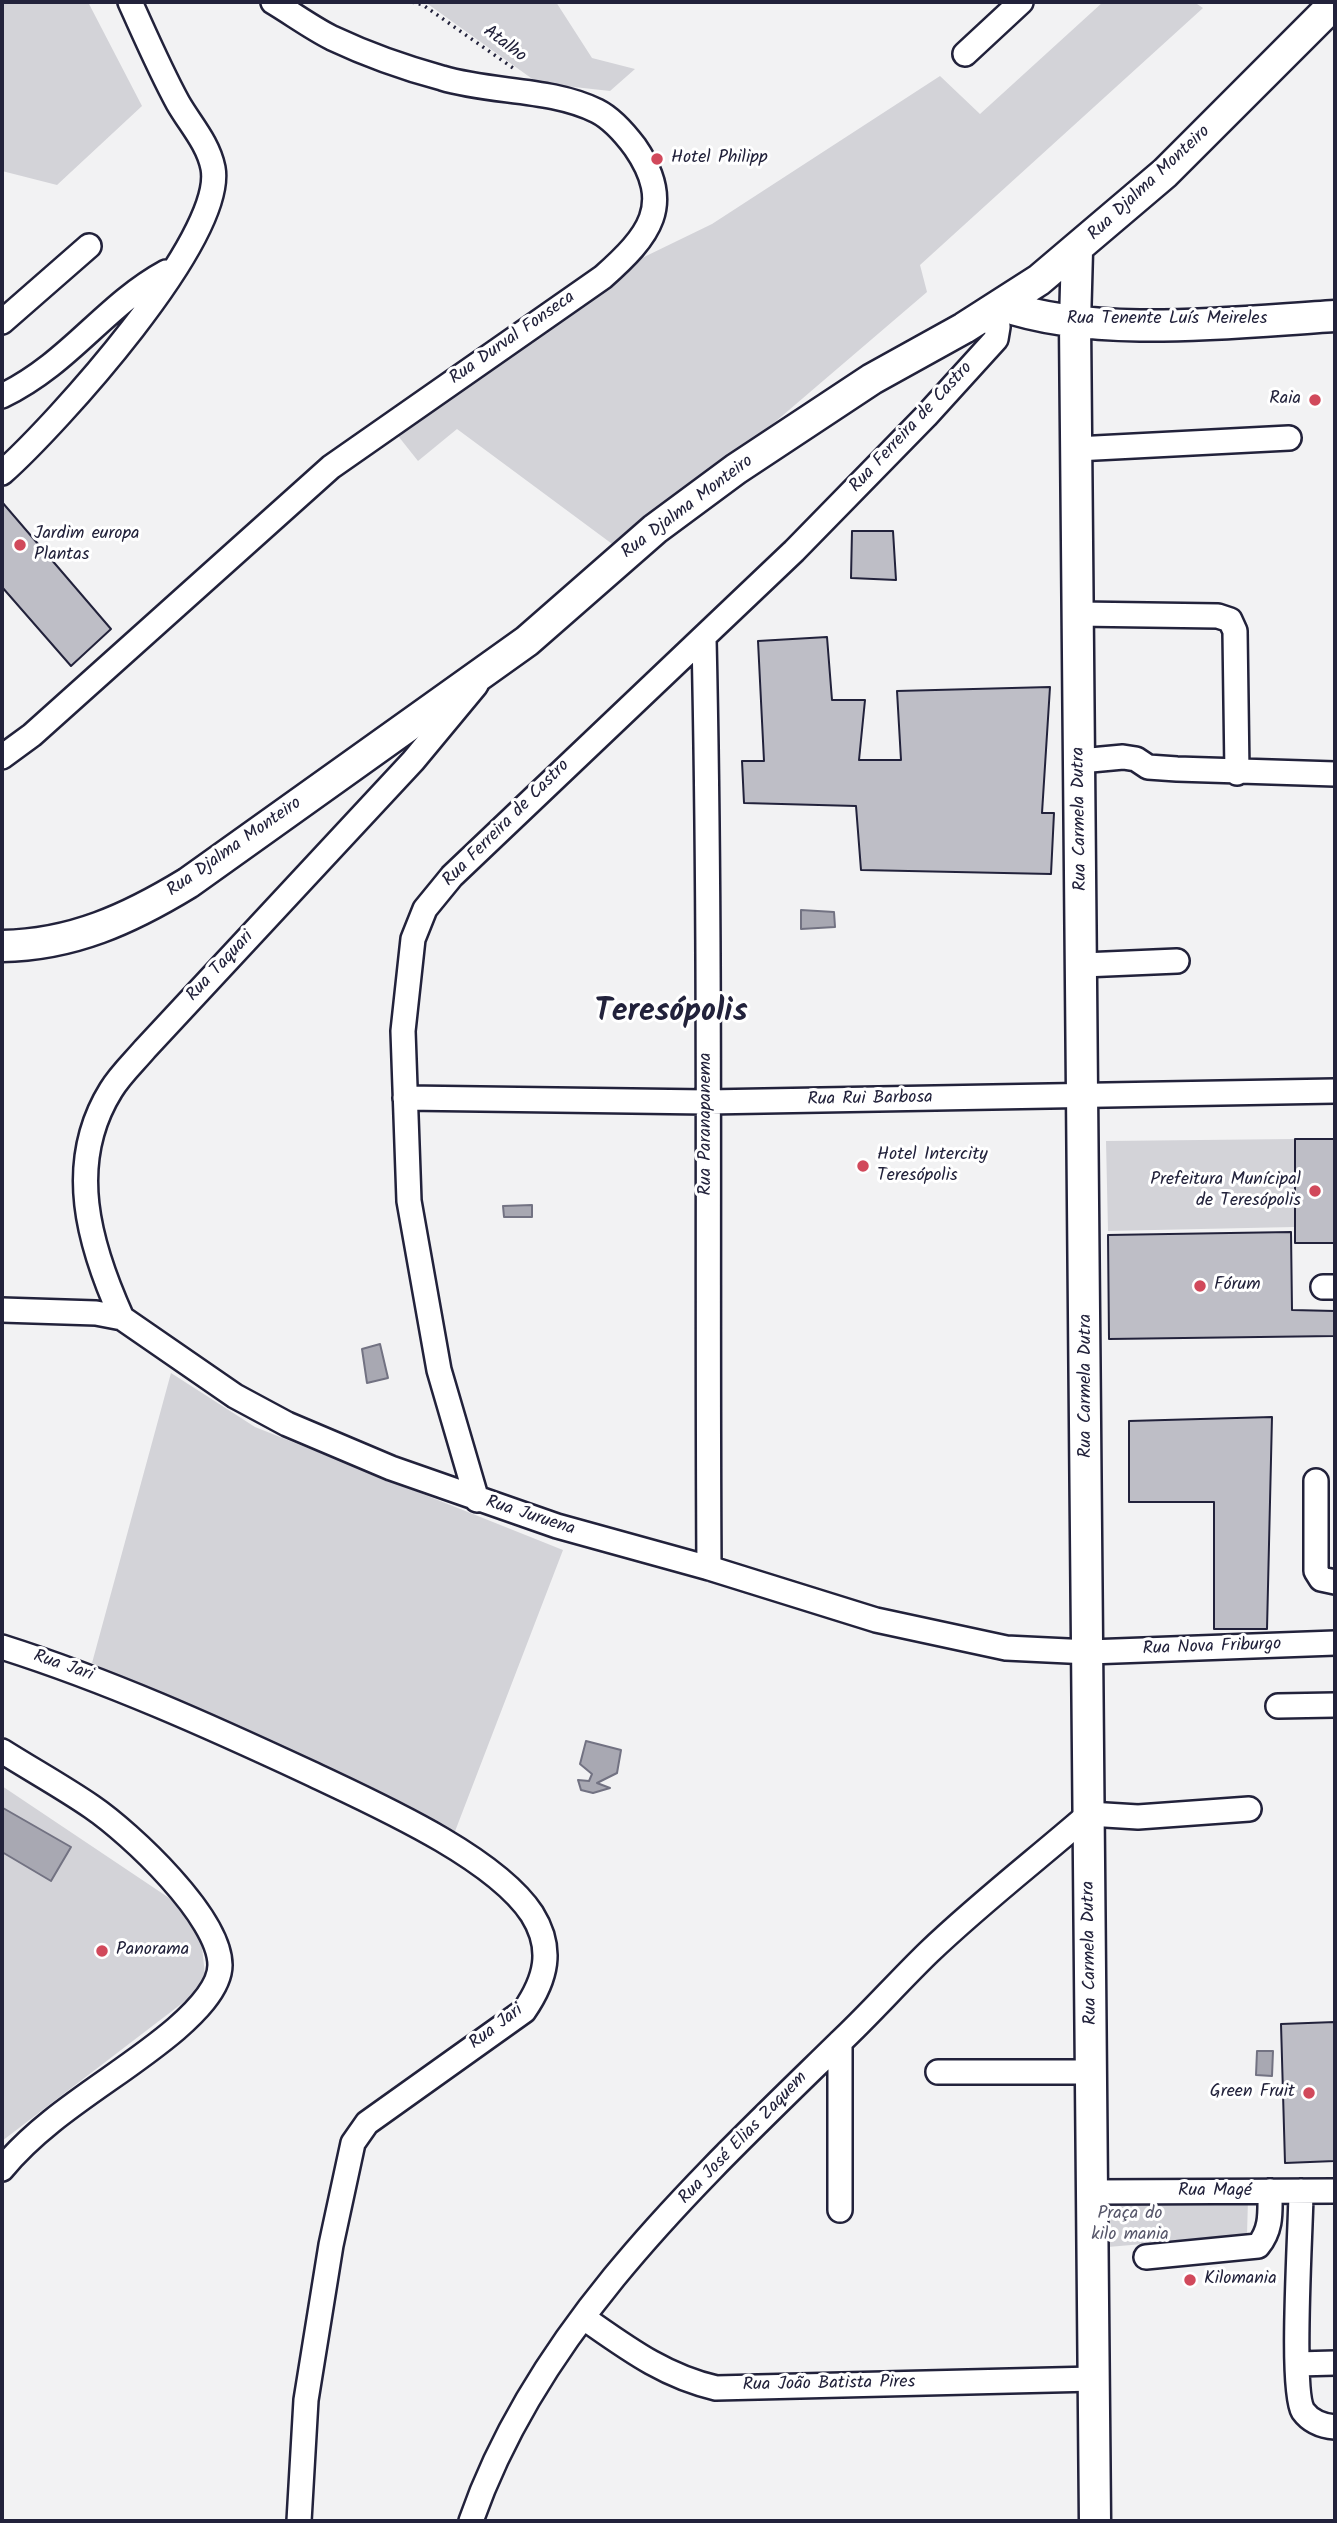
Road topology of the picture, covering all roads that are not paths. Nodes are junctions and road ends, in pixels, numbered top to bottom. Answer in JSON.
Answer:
{"nodes":[{"id":1,"x":130,"y":2,"type":"edge"},
{"id":2,"x":273,"y":2,"type":"edge"},
{"id":3,"x":1021,"y":2,"type":"edge"},
{"id":4,"x":1335,"y":3,"type":"edge"},
{"id":5,"x":965,"y":54,"type":"dead end"},
{"id":6,"x":89,"y":246,"type":"dead end"},
{"id":7,"x":1077,"y":251,"type":"junction"},
{"id":8,"x":174,"y":268,"type":"junction"},
{"id":9,"x":991,"y":311,"type":"junction"},
{"id":10,"x":1335,"y":316,"type":"edge"},
{"id":11,"x":2,"y":322,"type":"edge"},
{"id":12,"x":1075,"y":323,"type":"junction"},
{"id":13,"x":2,"y":396,"type":"edge"},
{"id":14,"x":1289,"y":438,"type":"dead end"},
{"id":15,"x":1076,"y":449,"type":"junction"},
{"id":16,"x":2,"y":472,"type":"edge"},
{"id":17,"x":1078,"y":614,"type":"junction"},
{"id":18,"x":704,"y":639,"type":"junction"},
{"id":19,"x":491,"y":666,"type":"junction"},
{"id":20,"x":2,"y":757,"type":"edge"},
{"id":21,"x":1080,"y":761,"type":"junction"},
{"id":22,"x":1237,"y":773,"type":"junction"},
{"id":23,"x":1335,"y":774,"type":"edge"},
{"id":24,"x":2,"y":946,"type":"edge"},
{"id":25,"x":1177,"y":961,"type":"dead end"},
{"id":26,"x":1083,"y":965,"type":"junction"},
{"id":27,"x":1335,"y":1091,"type":"edge"},
{"id":28,"x":1084,"y":1097,"type":"junction"},
{"id":29,"x":405,"y":1098,"type":"junction"},
{"id":30,"x":707,"y":1102,"type":"junction"},
{"id":31,"x":2,"y":1310,"type":"edge"},
{"id":32,"x":122,"y":1318,"type":"junction"},
{"id":33,"x":1316,"y":1481,"type":"dead end"},
{"id":34,"x":477,"y":1500,"type":"junction"},
{"id":35,"x":709,"y":1567,"type":"junction"},
{"id":36,"x":1335,"y":1582,"type":"edge"},
{"id":37,"x":1335,"y":1643,"type":"edge"},
{"id":38,"x":2,"y":1647,"type":"edge"},
{"id":39,"x":1089,"y":1652,"type":"junction"},
{"id":40,"x":1335,"y":1705,"type":"edge"},
{"id":41,"x":1278,"y":1706,"type":"dead end"},
{"id":42,"x":2,"y":1751,"type":"edge"},
{"id":43,"x":1249,"y":1809,"type":"dead end"},
{"id":44,"x":1089,"y":1814,"type":"junction"},
{"id":45,"x":840,"y":2042,"type":"junction"},
{"id":46,"x":938,"y":2072,"type":"dead end"},
{"id":47,"x":1093,"y":2072,"type":"junction"},
{"id":48,"x":2,"y":2169,"type":"edge"},
{"id":49,"x":1270,"y":2191,"type":"junction"},
{"id":50,"x":1301,"y":2191,"type":"junction"},
{"id":51,"x":1335,"y":2191,"type":"edge"},
{"id":52,"x":1094,"y":2192,"type":"junction"},
{"id":53,"x":839,"y":2210,"type":"dead end"},
{"id":54,"x":1146,"y":2257,"type":"dead end"},
{"id":55,"x":584,"y":2318,"type":"junction"},
{"id":56,"x":1335,"y":2363,"type":"edge"},
{"id":57,"x":1297,"y":2364,"type":"junction"},
{"id":58,"x":1094,"y":2379,"type":"junction"},
{"id":59,"x":1335,"y":2427,"type":"edge"},
{"id":60,"x":299,"y":2521,"type":"edge"},
{"id":61,"x":471,"y":2521,"type":"edge"},
{"id":62,"x":1095,"y":2521,"type":"edge"}],
"edges":[{"from":1,"to":8,"type":"street"},
{"from":2,"to":20,"type":"street","name":"Rua Durval Fonseca"},
{"from":3,"to":5,"type":"street"},
{"from":4,"to":7,"type":"main road","name":"Rua Djalma Monteiro"},
{"from":6,"to":11,"type":"street"},
{"from":7,"to":9,"type":"main road","name":"Rua Djalma Monteiro"},
{"from":7,"to":12,"type":"main road","name":"Rua Carmela Dutra"},
{"from":8,"to":13,"type":"street"},
{"from":8,"to":16,"type":"street"},
{"from":9,"to":12,"type":"main road","name":"Rua Tenente Luís Meireles"},
{"from":9,"to":18,"type":"street","name":"Rua Ferreira de Castro"},
{"from":9,"to":19,"type":"main road","name":"Rua Djalma Monteiro"},
{"from":10,"to":12,"type":"main road","name":"Rua Tenente Luís Meireles"},
{"from":12,"to":15,"type":"main road","name":"Rua Carmela Dutra"},
{"from":14,"to":15,"type":"street"},
{"from":15,"to":17,"type":"main road","name":"Rua Carmela Dutra"},
{"from":17,"to":21,"type":"main road","name":"Rua Carmela Dutra"},
{"from":17,"to":22,"type":"street"},
{"from":18,"to":29,"type":"street","name":"Rua Ferreira de Castro"},
{"from":18,"to":30,"type":"street","name":"Rua Paranapanema"},
{"from":19,"to":24,"type":"main road","name":"Rua Djalma Monteiro"},
{"from":19,"to":32,"type":"street","name":"Rua Taquari"},
{"from":21,"to":22,"type":"street"},
{"from":21,"to":26,"type":"main road","name":"Rua Carmela Dutra"},
{"from":22,"to":23,"type":"street"},
{"from":25,"to":26,"type":"street"},
{"from":26,"to":28,"type":"main road","name":"Rua Carmela Dutra"},
{"from":27,"to":28,"type":"street","name":"Rua Rui Barbosa"},
{"from":28,"to":30,"type":"street","name":"Rua Rui Barbosa"},
{"from":28,"to":39,"type":"main road","name":"Rua Carmela Dutra"},
{"from":29,"to":30,"type":"street","name":"Rua Rui Barbosa"},
{"from":29,"to":34,"type":"street","name":"Rua Ferreira de Castro"},
{"from":30,"to":35,"type":"street","name":"Rua Paranapanema"},
{"from":31,"to":32,"type":"street","name":"Rua Juruena"},
{"from":32,"to":34,"type":"street","name":"Rua Juruena"},
{"from":33,"to":36,"type":"street"},
{"from":34,"to":35,"type":"street","name":"Rua Juruena"},
{"from":35,"to":39,"type":"street","name":"Rua Juruena"},
{"from":37,"to":39,"type":"street","name":"Rua Nova Friburgo"},
{"from":38,"to":60,"type":"street","name":"Rua Jari"},
{"from":39,"to":44,"type":"main road","name":"Rua Carmela Dutra"},
{"from":40,"to":41,"type":"street"},
{"from":42,"to":48,"type":"street"},
{"from":43,"to":44,"type":"street"},
{"from":44,"to":45,"type":"street","name":"Rua José Elias Zaquem"},
{"from":44,"to":47,"type":"main road","name":"Rua Carmela Dutra"},
{"from":45,"to":53,"type":"street"},
{"from":45,"to":55,"type":"street","name":"Rua José Elias Zaquem"},
{"from":46,"to":47,"type":"street"},
{"from":47,"to":52,"type":"main road","name":"Rua Carmela Dutra"},
{"from":49,"to":50,"type":"street","name":"Rua Magé"},
{"from":49,"to":52,"type":"street","name":"Rua Magé"},
{"from":49,"to":54,"type":"street"},
{"from":50,"to":51,"type":"street","name":"Rua Magé"},
{"from":50,"to":57,"type":"street"},
{"from":52,"to":58,"type":"main road","name":"Rua Carmela Dutra"},
{"from":55,"to":58,"type":"street","name":"Rua João Batista Pires"},
{"from":55,"to":61,"type":"street","name":"Rua José Elias Zaquem"},
{"from":56,"to":57,"type":"street"},
{"from":57,"to":59,"type":"street"},
{"from":58,"to":62,"type":"main road","name":"Rua Carmela Dutra"}]}
